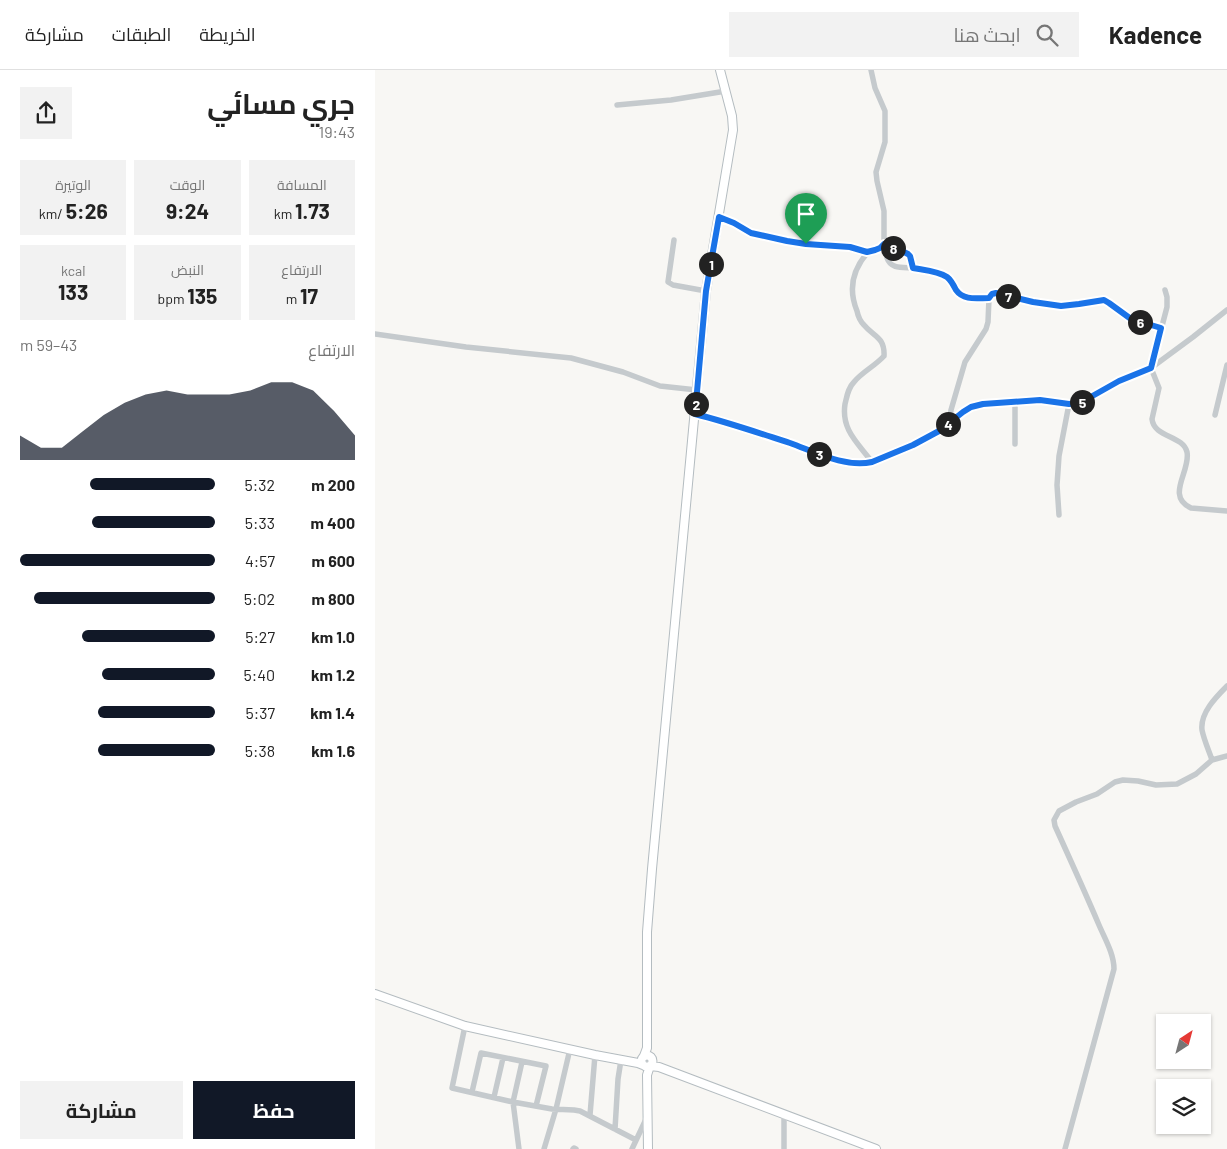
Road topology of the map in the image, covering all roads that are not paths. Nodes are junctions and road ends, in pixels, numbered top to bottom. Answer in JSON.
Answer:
{"nodes":[{"id":1,"x":720,"y":70,"type":"edge"},
{"id":2,"x":871,"y":70,"type":"edge"},
{"id":3,"x":726,"y":91,"type":"junction"},
{"id":4,"x":617,"y":105,"type":"dead end"},
{"id":5,"x":719,"y":217,"type":"junction"},
{"id":6,"x":674,"y":240,"type":"dead end"},
{"id":7,"x":884,"y":244,"type":"junction"},
{"id":8,"x":891,"y":248,"type":"junction"},
{"id":9,"x":867,"y":252,"type":"junction"},
{"id":10,"x":913,"y":268,"type":"junction"},
{"id":11,"x":1165,"y":290,"type":"dead end"},
{"id":12,"x":706,"y":291,"type":"junction"},
{"id":13,"x":989,"y":298,"type":"junction"},
{"id":14,"x":1227,"y":310,"type":"edge"},
{"id":15,"x":1161,"y":328,"type":"junction"},
{"id":16,"x":375,"y":334,"type":"edge"},
{"id":17,"x":1227,"y":365,"type":"edge"},
{"id":18,"x":1151,"y":368,"type":"junction"},
{"id":19,"x":697,"y":390,"type":"junction"},
{"id":20,"x":1015,"y":402,"type":"junction"},
{"id":21,"x":1069,"y":404,"type":"junction"},
{"id":22,"x":695,"y":414,"type":"junction"},
{"id":23,"x":1215,"y":415,"type":"dead end"},
{"id":24,"x":950,"y":423,"type":"junction"},
{"id":25,"x":1015,"y":444,"type":"dead end"},
{"id":26,"x":872,"y":462,"type":"junction"},
{"id":27,"x":1227,"y":511,"type":"edge"},
{"id":28,"x":1059,"y":515,"type":"dead end"},
{"id":29,"x":1227,"y":686,"type":"edge"},
{"id":30,"x":1227,"y":756,"type":"edge"},
{"id":31,"x":1212,"y":760,"type":"junction"},
{"id":32,"x":375,"y":994,"type":"edge"},
{"id":33,"x":465,"y":1026,"type":"junction"},
{"id":34,"x":570,"y":1049,"type":"junction"},
{"id":35,"x":595,"y":1055,"type":"junction"},
{"id":36,"x":503,"y":1058,"type":"junction"},
{"id":37,"x":621,"y":1060,"type":"junction"},
{"id":38,"x":647,"y":1061,"type":"junction"},
{"id":39,"x":522,"y":1062,"type":"junction"},
{"id":40,"x":472,"y":1092,"type":"junction"},
{"id":41,"x":494,"y":1097,"type":"junction"},
{"id":42,"x":513,"y":1102,"type":"junction"},
{"id":43,"x":536,"y":1106,"type":"junction"},
{"id":44,"x":556,"y":1109,"type":"junction"},
{"id":45,"x":784,"y":1115,"type":"junction"},
{"id":46,"x":590,"y":1116,"type":"junction"},
{"id":47,"x":647,"y":1117,"type":"junction"},
{"id":48,"x":615,"y":1129,"type":"junction"},
{"id":49,"x":636,"y":1140,"type":"junction"},
{"id":50,"x":519,"y":1149,"type":"edge"},
{"id":51,"x":544,"y":1149,"type":"edge"},
{"id":52,"x":632,"y":1149,"type":"edge"},
{"id":53,"x":648,"y":1149,"type":"edge"},
{"id":54,"x":784,"y":1149,"type":"edge"},
{"id":55,"x":876,"y":1149,"type":"edge"},
{"id":56,"x":1065,"y":1149,"type":"edge"}],
"edges":[{"from":1,"to":3,"type":"main road"},
{"from":2,"to":7,"type":"street"},
{"from":3,"to":4,"type":"street"},
{"from":3,"to":5,"type":"main road"},
{"from":5,"to":9,"type":"street"},
{"from":5,"to":12,"type":"main road"},
{"from":6,"to":12,"type":"street"},
{"from":7,"to":8,"type":"street"},
{"from":7,"to":9,"type":"street"},
{"from":8,"to":10,"type":"street"},
{"from":8,"to":10,"type":"street"},
{"from":9,"to":26,"type":"street"},
{"from":10,"to":13,"type":"street"},
{"from":11,"to":15,"type":"street"},
{"from":12,"to":19,"type":"main road"},
{"from":13,"to":15,"type":"street"},
{"from":13,"to":24,"type":"street"},
{"from":14,"to":18,"type":"street"},
{"from":15,"to":18,"type":"street"},
{"from":16,"to":19,"type":"street"},
{"from":17,"to":23,"type":"street"},
{"from":18,"to":21,"type":"street"},
{"from":18,"to":27,"type":"street"},
{"from":19,"to":22,"type":"main road"},
{"from":20,"to":21,"type":"street"},
{"from":20,"to":24,"type":"street"},
{"from":20,"to":25,"type":"street"},
{"from":21,"to":28,"type":"street"},
{"from":22,"to":26,"type":"street"},
{"from":22,"to":38,"type":"main road"},
{"from":24,"to":26,"type":"street"},
{"from":29,"to":31,"type":"street"},
{"from":30,"to":31,"type":"street"},
{"from":31,"to":56,"type":"street"},
{"from":32,"to":33,"type":"main road"},
{"from":33,"to":34,"type":"main road"},
{"from":33,"to":40,"type":"street"},
{"from":34,"to":35,"type":"main road"},
{"from":34,"to":44,"type":"street"},
{"from":35,"to":37,"type":"main road"},
{"from":35,"to":46,"type":"street"},
{"from":36,"to":39,"type":"street"},
{"from":36,"to":40,"type":"street"},
{"from":36,"to":41,"type":"street"},
{"from":37,"to":38,"type":"main road"},
{"from":37,"to":48,"type":"street"},
{"from":38,"to":45,"type":"main road"},
{"from":38,"to":47,"type":"main road"},
{"from":39,"to":42,"type":"street"},
{"from":39,"to":43,"type":"street"},
{"from":40,"to":41,"type":"street"},
{"from":41,"to":42,"type":"street"},
{"from":42,"to":43,"type":"street"},
{"from":42,"to":50,"type":"street"},
{"from":43,"to":44,"type":"street"},
{"from":44,"to":46,"type":"street"},
{"from":44,"to":51,"type":"street"},
{"from":45,"to":54,"type":"street"},
{"from":45,"to":55,"type":"main road"},
{"from":46,"to":48,"type":"street"},
{"from":47,"to":49,"type":"street"},
{"from":47,"to":53,"type":"main road"},
{"from":48,"to":49,"type":"street"},
{"from":49,"to":52,"type":"street"}]}
